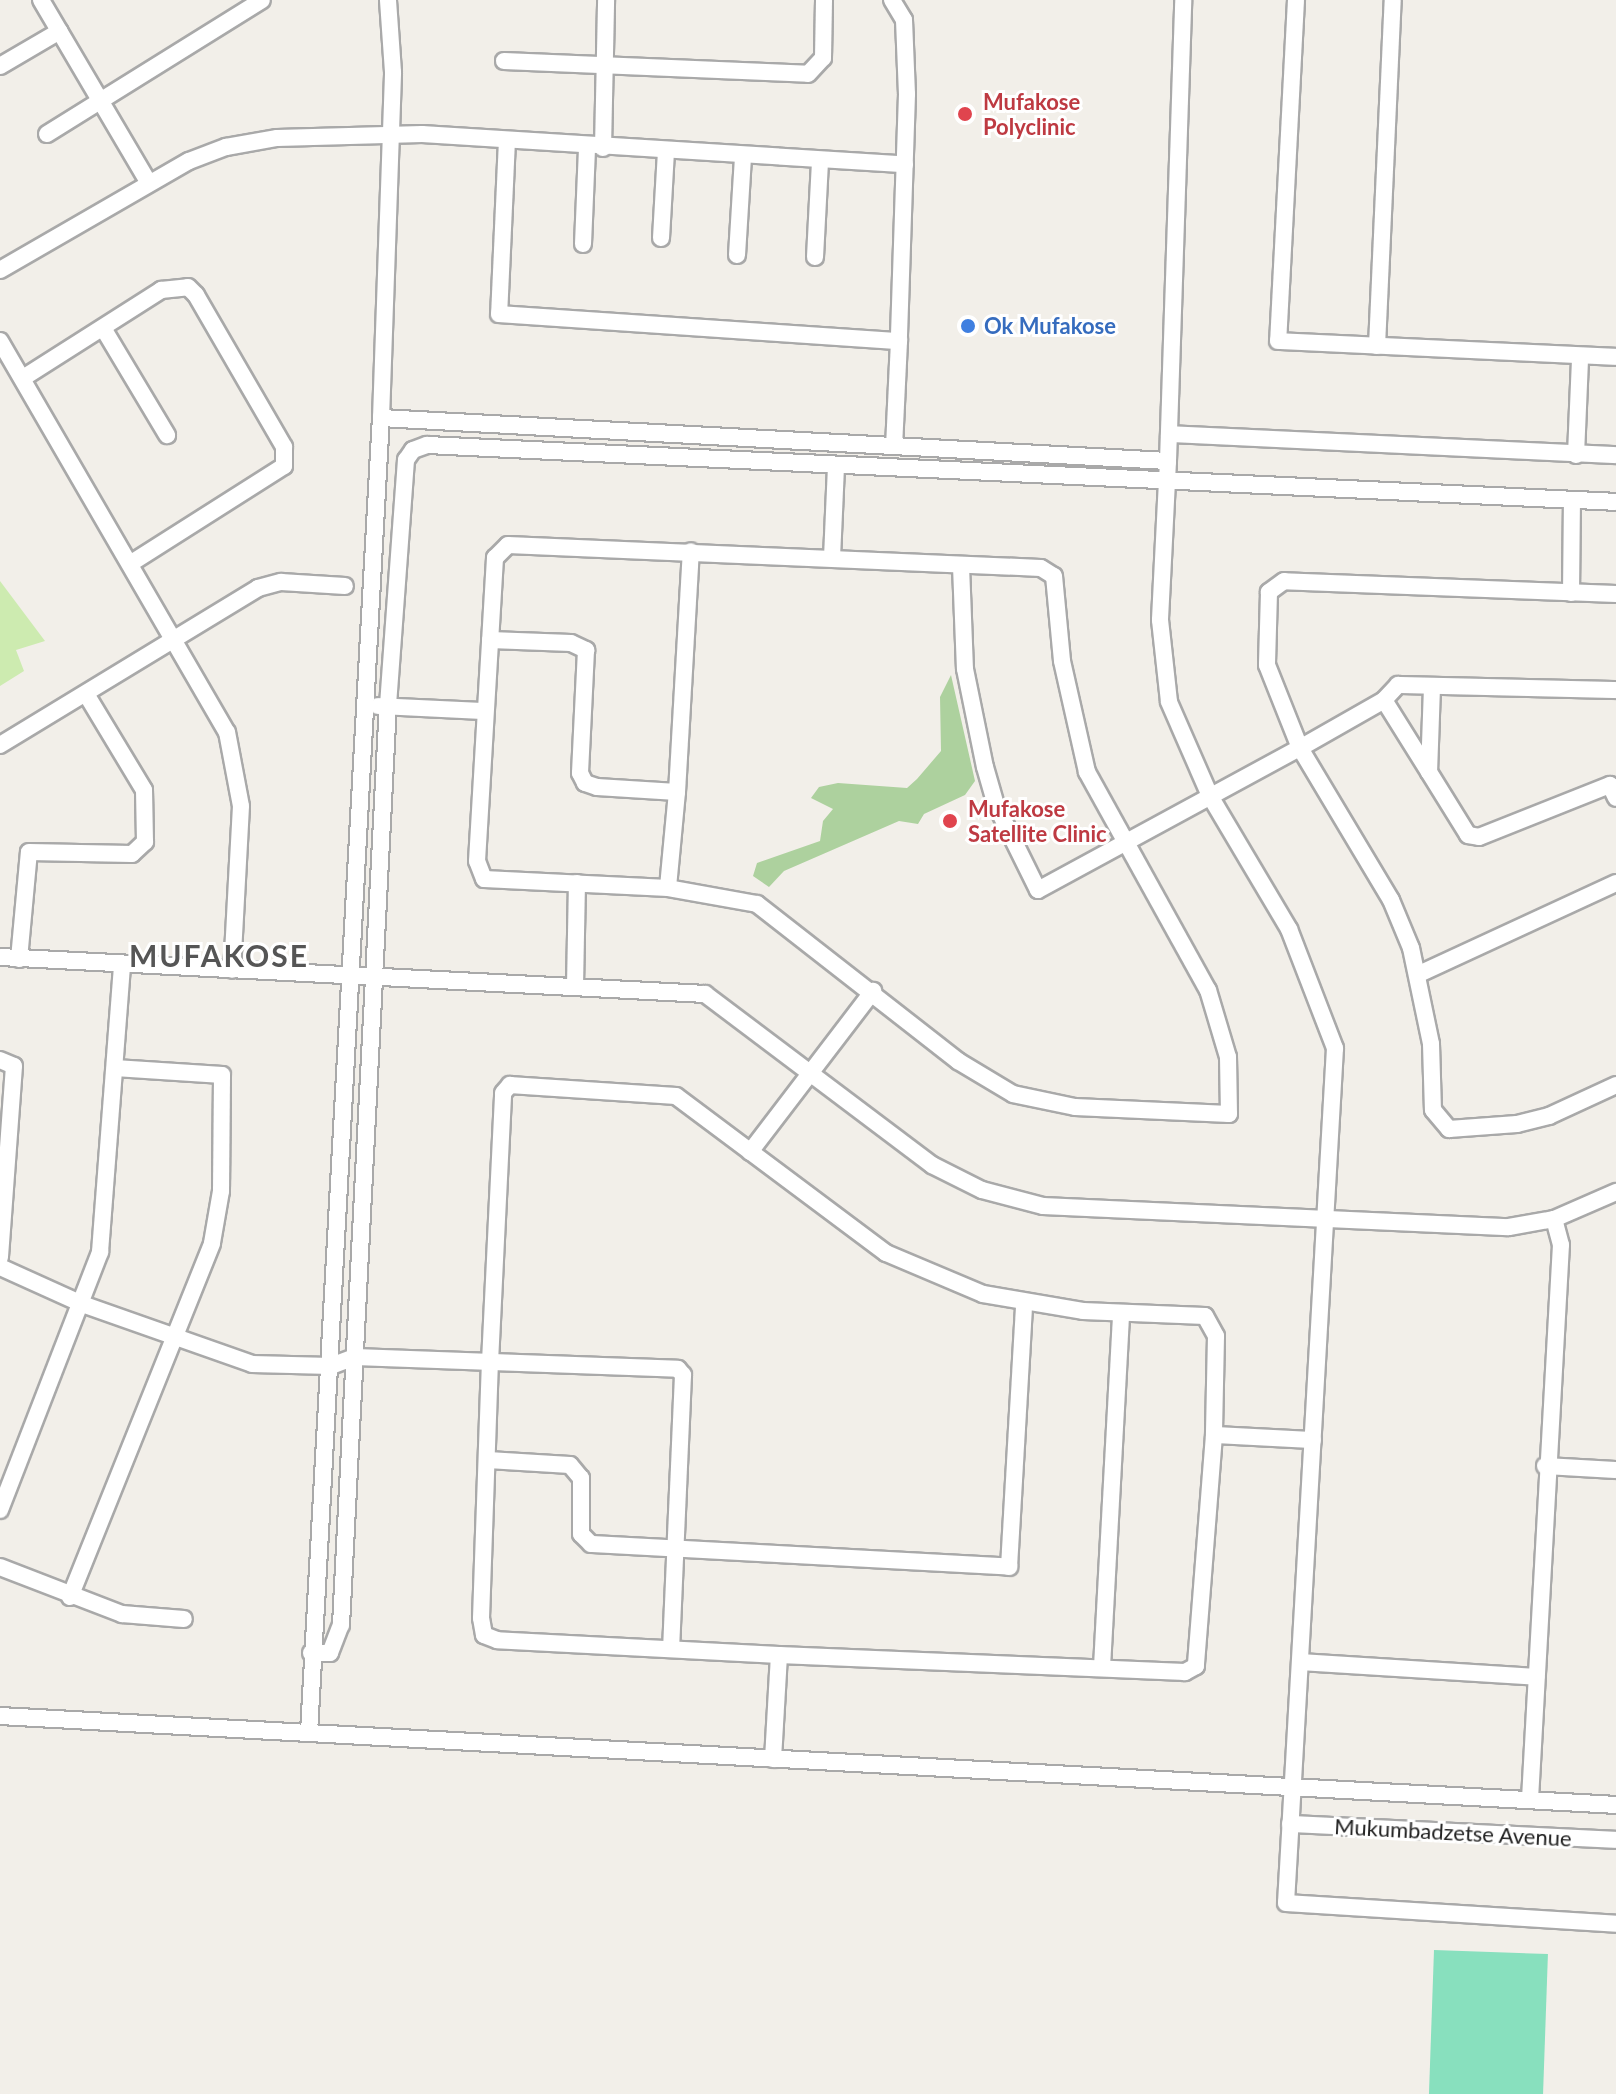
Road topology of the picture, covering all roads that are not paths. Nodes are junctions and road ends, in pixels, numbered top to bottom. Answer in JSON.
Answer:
{"nodes":[{"id":1,"x":41,"y":0,"type":"edge"},
{"id":2,"x":262,"y":0,"type":"edge"},
{"id":3,"x":388,"y":0,"type":"edge"},
{"id":4,"x":606,"y":0,"type":"edge"},
{"id":5,"x":824,"y":0,"type":"edge"},
{"id":6,"x":892,"y":0,"type":"edge"},
{"id":7,"x":1183,"y":0,"type":"edge"},
{"id":8,"x":1296,"y":0,"type":"edge"},
{"id":9,"x":1393,"y":0,"type":"edge"},
{"id":10,"x":60,"y":31,"type":"junction"},
{"id":11,"x":504,"y":61,"type":"dead end"},
{"id":12,"x":604,"y":63,"type":"junction"},
{"id":13,"x":0,"y":66,"type":"edge"},
{"id":14,"x":100,"y":98,"type":"junction"},
{"id":15,"x":392,"y":133,"type":"junction"},
{"id":16,"x":47,"y":134,"type":"dead end"},
{"id":17,"x":507,"y":140,"type":"junction"},
{"id":18,"x":595,"y":148,"type":"junction"},
{"id":19,"x":666,"y":152,"type":"junction"},
{"id":20,"x":743,"y":157,"type":"junction"},
{"id":21,"x":820,"y":161,"type":"junction"},
{"id":22,"x":905,"y":164,"type":"junction"},
{"id":23,"x":149,"y":183,"type":"junction"},
{"id":24,"x":661,"y":238,"type":"dead end"},
{"id":25,"x":583,"y":244,"type":"dead end"},
{"id":26,"x":737,"y":255,"type":"dead end"},
{"id":27,"x":815,"y":257,"type":"dead end"},
{"id":28,"x":0,"y":270,"type":"edge"},
{"id":29,"x":103,"y":328,"type":"junction"},
{"id":30,"x":0,"y":341,"type":"edge"},
{"id":31,"x":899,"y":341,"type":"junction"},
{"id":32,"x":1377,"y":346,"type":"junction"},
{"id":33,"x":1616,"y":357,"type":"edge"},
{"id":34,"x":1580,"y":359,"type":"junction"},
{"id":35,"x":23,"y":378,"type":"junction"},
{"id":36,"x":381,"y":418,"type":"junction"},
{"id":37,"x":1169,"y":434,"type":"junction"},
{"id":38,"x":167,"y":435,"type":"dead end"},
{"id":39,"x":894,"y":446,"type":"junction"},
{"id":40,"x":1576,"y":455,"type":"junction"},
{"id":41,"x":1616,"y":455,"type":"edge"},
{"id":42,"x":1168,"y":461,"type":"junction"},
{"id":43,"x":836,"y":465,"type":"junction"},
{"id":44,"x":1168,"y":480,"type":"junction"},
{"id":45,"x":1572,"y":502,"type":"junction"},
{"id":46,"x":1616,"y":502,"type":"edge"},
{"id":47,"x":691,"y":551,"type":"junction"},
{"id":48,"x":832,"y":558,"type":"junction"},
{"id":49,"x":133,"y":562,"type":"junction"},
{"id":50,"x":961,"y":566,"type":"junction"},
{"id":51,"x":345,"y":586,"type":"dead end"},
{"id":52,"x":1571,"y":593,"type":"junction"},
{"id":53,"x":1616,"y":594,"type":"edge"},
{"id":54,"x":176,"y":638,"type":"junction"},
{"id":55,"x":490,"y":640,"type":"junction"},
{"id":56,"x":1432,"y":687,"type":"junction"},
{"id":57,"x":1616,"y":690,"type":"edge"},
{"id":58,"x":86,"y":694,"type":"junction"},
{"id":59,"x":1384,"y":700,"type":"junction"},
{"id":60,"x":388,"y":705,"type":"junction"},
{"id":61,"x":364,"y":706,"type":"junction"},
{"id":62,"x":485,"y":711,"type":"junction"},
{"id":63,"x":0,"y":745,"type":"edge"},
{"id":64,"x":1300,"y":748,"type":"junction"},
{"id":65,"x":1429,"y":772,"type":"junction"},
{"id":66,"x":677,"y":792,"type":"junction"},
{"id":67,"x":1210,"y":796,"type":"junction"},
{"id":68,"x":1616,"y":798,"type":"edge"},
{"id":69,"x":1124,"y":845,"type":"junction"},
{"id":70,"x":577,"y":883,"type":"junction"},
{"id":71,"x":1616,"y":883,"type":"edge"},
{"id":72,"x":668,"y":888,"type":"junction"},
{"id":73,"x":0,"y":957,"type":"edge"},
{"id":74,"x":19,"y":959,"type":"junction"},
{"id":75,"x":122,"y":964,"type":"junction"},
{"id":76,"x":232,"y":970,"type":"junction"},
{"id":77,"x":1419,"y":974,"type":"junction"},
{"id":78,"x":351,"y":975,"type":"junction"},
{"id":79,"x":373,"y":976,"type":"junction"},
{"id":80,"x":575,"y":986,"type":"junction"},
{"id":81,"x":873,"y":991,"type":"junction"},
{"id":82,"x":0,"y":1060,"type":"edge"},
{"id":83,"x":115,"y":1068,"type":"junction"},
{"id":84,"x":813,"y":1075,"type":"junction"},
{"id":85,"x":1616,"y":1085,"type":"edge"},
{"id":86,"x":750,"y":1152,"type":"junction"},
{"id":87,"x":1616,"y":1192,"type":"edge"},
{"id":88,"x":1554,"y":1219,"type":"junction"},
{"id":89,"x":1325,"y":1220,"type":"junction"},
{"id":90,"x":0,"y":1257,"type":"edge"},
{"id":91,"x":0,"y":1267,"type":"edge"},
{"id":92,"x":1024,"y":1303,"type":"junction"},
{"id":93,"x":82,"y":1304,"type":"junction"},
{"id":94,"x":1121,"y":1314,"type":"junction"},
{"id":95,"x":173,"y":1336,"type":"junction"},
{"id":96,"x":355,"y":1357,"type":"junction"},
{"id":97,"x":490,"y":1362,"type":"junction"},
{"id":98,"x":331,"y":1366,"type":"junction"},
{"id":99,"x":1214,"y":1435,"type":"junction"},
{"id":100,"x":1313,"y":1440,"type":"junction"},
{"id":101,"x":488,"y":1460,"type":"junction"},
{"id":102,"x":1545,"y":1466,"type":"junction"},
{"id":103,"x":1616,"y":1470,"type":"edge"},
{"id":104,"x":0,"y":1510,"type":"edge"},
{"id":105,"x":674,"y":1549,"type":"junction"},
{"id":106,"x":0,"y":1567,"type":"edge"},
{"id":107,"x":70,"y":1597,"type":"junction"},
{"id":108,"x":184,"y":1619,"type":"dead end"},
{"id":109,"x":671,"y":1647,"type":"junction"},
{"id":110,"x":311,"y":1653,"type":"junction"},
{"id":111,"x":779,"y":1655,"type":"junction"},
{"id":112,"x":1300,"y":1662,"type":"junction"},
{"id":113,"x":1102,"y":1667,"type":"junction"},
{"id":114,"x":1537,"y":1677,"type":"junction"},
{"id":115,"x":0,"y":1716,"type":"edge"},
{"id":116,"x":309,"y":1733,"type":"junction"},
{"id":117,"x":773,"y":1759,"type":"junction"},
{"id":118,"x":1293,"y":1787,"type":"junction"},
{"id":119,"x":1530,"y":1799,"type":"junction"},
{"id":120,"x":1616,"y":1805,"type":"edge"},
{"id":121,"x":1290,"y":1824,"type":"junction"},
{"id":122,"x":1616,"y":1840,"type":"edge"},
{"id":123,"x":1616,"y":1924,"type":"edge"}],
"edges":[{"from":1,"to":10,"type":"street"},
{"from":2,"to":14,"type":"street"},
{"from":3,"to":15,"type":"street"},
{"from":4,"to":12,"type":"street"},
{"from":5,"to":12,"type":"street"},
{"from":6,"to":22,"type":"street"},
{"from":7,"to":37,"type":"street"},
{"from":8,"to":32,"type":"street"},
{"from":9,"to":32,"type":"street"},
{"from":10,"to":13,"type":"street"},
{"from":10,"to":14,"type":"street"},
{"from":11,"to":12,"type":"street"},
{"from":12,"to":18,"type":"street"},
{"from":14,"to":16,"type":"street"},
{"from":14,"to":23,"type":"street"},
{"from":15,"to":17,"type":"street"},
{"from":15,"to":23,"type":"street"},
{"from":15,"to":36,"type":"street"},
{"from":17,"to":18,"type":"street"},
{"from":17,"to":31,"type":"street"},
{"from":18,"to":19,"type":"street"},
{"from":18,"to":25,"type":"street"},
{"from":19,"to":20,"type":"street"},
{"from":19,"to":24,"type":"street"},
{"from":20,"to":21,"type":"street"},
{"from":20,"to":26,"type":"street"},
{"from":21,"to":22,"type":"street"},
{"from":21,"to":27,"type":"street"},
{"from":22,"to":31,"type":"street"},
{"from":23,"to":28,"type":"street"},
{"from":29,"to":35,"type":"street"},
{"from":29,"to":38,"type":"street"},
{"from":29,"to":49,"type":"street"},
{"from":30,"to":35,"type":"street"},
{"from":31,"to":39,"type":"street"},
{"from":32,"to":34,"type":"street"},
{"from":33,"to":34,"type":"street"},
{"from":34,"to":40,"type":"street"},
{"from":35,"to":49,"type":"street"},
{"from":36,"to":39,"type":"street"},
{"from":36,"to":61,"type":"street"},
{"from":37,"to":40,"type":"street"},
{"from":37,"to":42,"type":"street"},
{"from":39,"to":42,"type":"street"},
{"from":40,"to":41,"type":"street"},
{"from":42,"to":44,"type":"street"},
{"from":43,"to":44,"type":"street"},
{"from":43,"to":48,"type":"street"},
{"from":43,"to":60,"type":"street"},
{"from":44,"to":45,"type":"street"},
{"from":44,"to":67,"type":"street"},
{"from":45,"to":46,"type":"street"},
{"from":45,"to":52,"type":"street"},
{"from":47,"to":48,"type":"street"},
{"from":47,"to":55,"type":"street"},
{"from":47,"to":66,"type":"street"},
{"from":48,"to":50,"type":"street"},
{"from":49,"to":54,"type":"street"},
{"from":50,"to":69,"type":"street"},
{"from":50,"to":69,"type":"street"},
{"from":51,"to":54,"type":"street"},
{"from":52,"to":53,"type":"street"},
{"from":52,"to":64,"type":"street"},
{"from":54,"to":58,"type":"street"},
{"from":54,"to":76,"type":"street"},
{"from":55,"to":62,"type":"street"},
{"from":55,"to":66,"type":"street"},
{"from":56,"to":57,"type":"street"},
{"from":56,"to":59,"type":"street"},
{"from":56,"to":65,"type":"street"},
{"from":58,"to":63,"type":"street"},
{"from":58,"to":74,"type":"street"},
{"from":59,"to":64,"type":"street"},
{"from":59,"to":65,"type":"street"},
{"from":60,"to":61,"type":"street"},
{"from":60,"to":62,"type":"street"},
{"from":60,"to":79,"type":"street"},
{"from":61,"to":78,"type":"street"},
{"from":62,"to":70,"type":"street"},
{"from":64,"to":67,"type":"street"},
{"from":64,"to":77,"type":"street"},
{"from":65,"to":68,"type":"street"},
{"from":66,"to":72,"type":"street"},
{"from":67,"to":69,"type":"street"},
{"from":67,"to":89,"type":"street"},
{"from":69,"to":81,"type":"street"},
{"from":70,"to":72,"type":"street"},
{"from":70,"to":80,"type":"street"},
{"from":71,"to":77,"type":"street"},
{"from":72,"to":81,"type":"street"},
{"from":73,"to":74,"type":"street"},
{"from":74,"to":75,"type":"street"},
{"from":75,"to":76,"type":"street"},
{"from":75,"to":83,"type":"street"},
{"from":76,"to":78,"type":"street"},
{"from":77,"to":85,"type":"street"},
{"from":78,"to":79,"type":"street"},
{"from":78,"to":98,"type":"street"},
{"from":79,"to":80,"type":"street"},
{"from":79,"to":96,"type":"street"},
{"from":80,"to":84,"type":"street"},
{"from":81,"to":84,"type":"street"},
{"from":82,"to":90,"type":"street"},
{"from":83,"to":93,"type":"street"},
{"from":83,"to":95,"type":"street"},
{"from":84,"to":86,"type":"street"},
{"from":84,"to":89,"type":"street"},
{"from":86,"to":92,"type":"street"},
{"from":86,"to":97,"type":"street"},
{"from":87,"to":88,"type":"street"},
{"from":88,"to":89,"type":"street"},
{"from":88,"to":102,"type":"street"},
{"from":89,"to":100,"type":"street"},
{"from":91,"to":93,"type":"street"},
{"from":92,"to":94,"type":"street"},
{"from":92,"to":105,"type":"street"},
{"from":93,"to":95,"type":"street"},
{"from":93,"to":104,"type":"street"},
{"from":94,"to":99,"type":"street"},
{"from":94,"to":113,"type":"street"},
{"from":95,"to":98,"type":"street"},
{"from":95,"to":107,"type":"street"},
{"from":96,"to":97,"type":"street"},
{"from":96,"to":98,"type":"street"},
{"from":96,"to":110,"type":"street"},
{"from":97,"to":101,"type":"street"},
{"from":97,"to":105,"type":"street"},
{"from":98,"to":110,"type":"street"},
{"from":99,"to":100,"type":"street"},
{"from":99,"to":113,"type":"street"},
{"from":100,"to":112,"type":"street"},
{"from":101,"to":105,"type":"street"},
{"from":101,"to":109,"type":"street"},
{"from":102,"to":103,"type":"street"},
{"from":102,"to":114,"type":"street"},
{"from":105,"to":109,"type":"street"},
{"from":106,"to":107,"type":"street"},
{"from":107,"to":108,"type":"street"},
{"from":109,"to":111,"type":"street"},
{"from":110,"to":116,"type":"street"},
{"from":111,"to":113,"type":"street"},
{"from":111,"to":117,"type":"street"},
{"from":112,"to":114,"type":"street"},
{"from":112,"to":118,"type":"street"},
{"from":114,"to":119,"type":"street"},
{"from":115,"to":116,"type":"street"},
{"from":116,"to":117,"type":"street"},
{"from":117,"to":118,"type":"street"},
{"from":118,"to":119,"type":"street"},
{"from":118,"to":121,"type":"street"},
{"from":119,"to":120,"type":"street"},
{"from":121,"to":122,"type":"street","name":"Mukumbadzetse Avenue"},
{"from":121,"to":123,"type":"street"}]}
